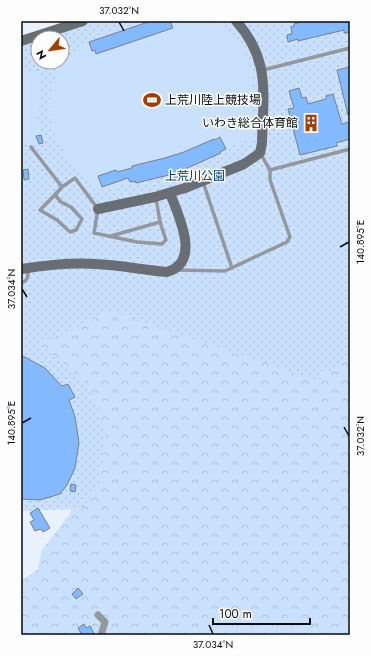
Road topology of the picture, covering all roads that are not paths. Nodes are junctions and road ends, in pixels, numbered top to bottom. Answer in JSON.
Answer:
{"nodes":[{"id":1,"x":83,"y":21,"type":"edge"},
{"id":2,"x":236,"y":21,"type":"edge"},
{"id":3,"x":21,"y":41,"type":"edge"},
{"id":4,"x":350,"y":48,"type":"edge"},
{"id":5,"x":262,"y":70,"type":"junction"},
{"id":6,"x":30,"y":147,"type":"dead end"},
{"id":7,"x":350,"y":149,"type":"edge"},
{"id":8,"x":260,"y":152,"type":"junction"},
{"id":9,"x":270,"y":170,"type":"junction"},
{"id":10,"x":203,"y":182,"type":"junction"},
{"id":11,"x":62,"y":187,"type":"junction"},
{"id":12,"x":170,"y":193,"type":"junction"},
{"id":13,"x":55,"y":195,"type":"junction"},
{"id":14,"x":155,"y":197,"type":"junction"},
{"id":15,"x":98,"y":209,"type":"junction"},
{"id":16,"x":160,"y":222,"type":"junction"},
{"id":17,"x":110,"y":236,"type":"junction"},
{"id":18,"x":232,"y":268,"type":"junction"},
{"id":19,"x":25,"y":269,"type":"edge"},
{"id":20,"x":174,"y":270,"type":"junction"},
{"id":21,"x":21,"y":284,"type":"edge"},
{"id":22,"x":98,"y":615,"type":"dead end"},
{"id":23,"x":101,"y":635,"type":"edge"}],
"edges":[{"from":1,"to":3,"type":"street"},
{"from":2,"to":5,"type":"street"},
{"from":4,"to":5,"type":"lane"},
{"from":5,"to":8,"type":"street"},
{"from":6,"to":11,"type":"lane"},
{"from":7,"to":9,"type":"lane"},
{"from":8,"to":9,"type":"lane"},
{"from":8,"to":10,"type":"street"},
{"from":9,"to":18,"type":"lane"},
{"from":10,"to":12,"type":"street"},
{"from":10,"to":18,"type":"lane"},
{"from":11,"to":13,"type":"lane"},
{"from":11,"to":15,"type":"lane"},
{"from":12,"to":14,"type":"street"},
{"from":12,"to":20,"type":"street"},
{"from":13,"to":13,"type":"lane"},
{"from":14,"to":15,"type":"street"},
{"from":14,"to":16,"type":"lane"},
{"from":15,"to":17,"type":"lane"},
{"from":16,"to":17,"type":"lane"},
{"from":16,"to":17,"type":"lane"},
{"from":18,"to":20,"type":"lane"},
{"from":19,"to":20,"type":"street"},
{"from":19,"to":21,"type":"lane"},
{"from":22,"to":23,"type":"street"}]}
